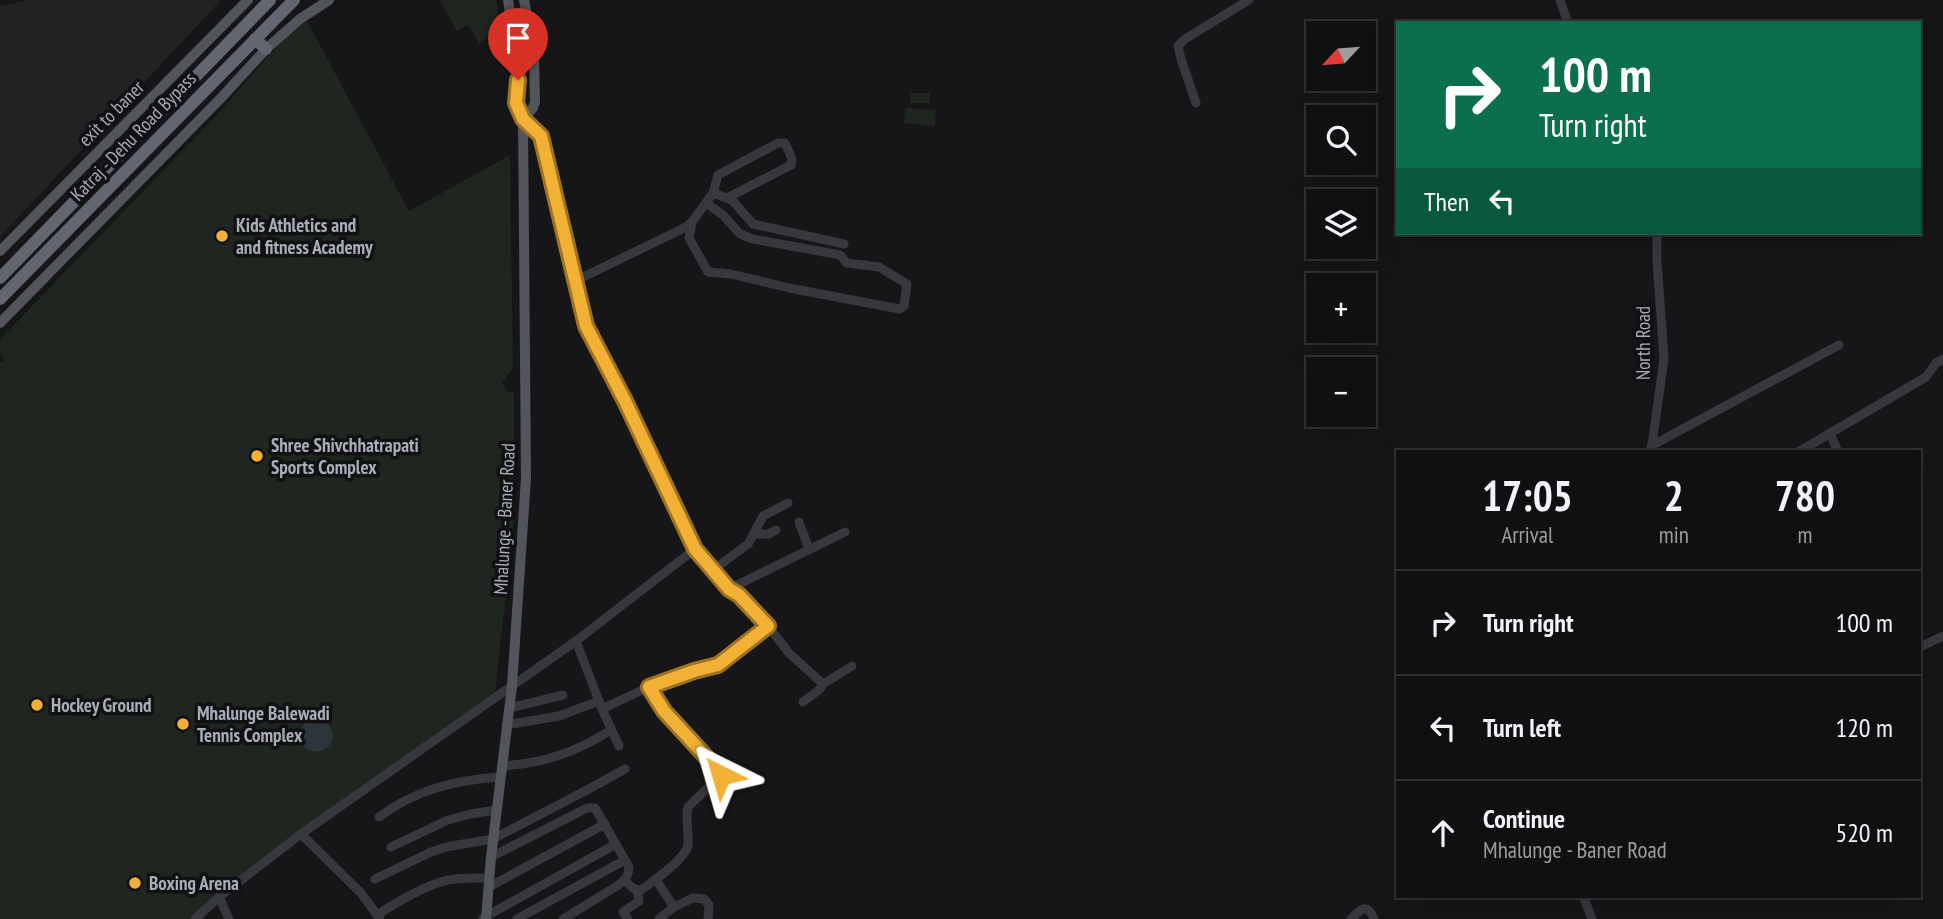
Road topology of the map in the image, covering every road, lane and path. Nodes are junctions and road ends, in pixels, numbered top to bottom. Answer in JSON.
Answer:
{"nodes":[{"id":1,"x":294,"y":0,"type":"edge"},
{"id":2,"x":329,"y":0,"type":"edge"},
{"id":3,"x":508,"y":0,"type":"edge"},
{"id":4,"x":524,"y":0,"type":"edge"},
{"id":5,"x":1249,"y":0,"type":"edge"},
{"id":6,"x":1560,"y":0,"type":"edge"},
{"id":7,"x":258,"y":2,"type":"edge"},
{"id":8,"x":1567,"y":21,"type":"edge"},
{"id":9,"x":255,"y":39,"type":"junction"},
{"id":10,"x":266,"y":49,"type":"junction"},
{"id":11,"x":1195,"y":103,"type":"dead end"},
{"id":12,"x":523,"y":119,"type":"junction"},
{"id":13,"x":713,"y":193,"type":"junction"},
{"id":14,"x":729,"y":197,"type":"junction"},
{"id":15,"x":706,"y":203,"type":"junction"},
{"id":16,"x":692,"y":222,"type":"junction"},
{"id":17,"x":1657,"y":235,"type":"edge"},
{"id":18,"x":844,"y":244,"type":"dead end"},
{"id":19,"x":0,"y":251,"type":"edge"},
{"id":20,"x":48,"y":251,"type":"junction"},
{"id":21,"x":59,"y":263,"type":"junction"},
{"id":22,"x":0,"y":278,"type":"edge"},
{"id":23,"x":575,"y":281,"type":"junction"},
{"id":24,"x":0,"y":299,"type":"edge"},
{"id":25,"x":0,"y":323,"type":"edge"},
{"id":26,"x":1839,"y":345,"type":"dead end"},
{"id":27,"x":1943,"y":359,"type":"edge"},
{"id":28,"x":1830,"y":433,"type":"junction"},
{"id":29,"x":1651,"y":449,"type":"edge"},
{"id":30,"x":1801,"y":450,"type":"edge"},
{"id":31,"x":1837,"y":450,"type":"edge"},
{"id":32,"x":788,"y":502,"type":"dead end"},
{"id":33,"x":799,"y":522,"type":"dead end"},
{"id":34,"x":776,"y":530,"type":"dead end"},
{"id":35,"x":845,"y":531,"type":"dead end"},
{"id":36,"x":755,"y":534,"type":"junction"},
{"id":37,"x":695,"y":549,"type":"junction"},
{"id":38,"x":809,"y":549,"type":"junction"},
{"id":39,"x":713,"y":569,"type":"junction"},
{"id":40,"x":729,"y":589,"type":"junction"},
{"id":41,"x":768,"y":626,"type":"junction"},
{"id":42,"x":1943,"y":636,"type":"edge"},
{"id":43,"x":576,"y":641,"type":"junction"},
{"id":44,"x":1921,"y":647,"type":"edge"},
{"id":45,"x":852,"y":666,"type":"dead end"},
{"id":46,"x":823,"y":684,"type":"junction"},
{"id":47,"x":512,"y":686,"type":"junction"},
{"id":48,"x":649,"y":687,"type":"junction"},
{"id":49,"x":563,"y":695,"type":"dead end"},
{"id":50,"x":803,"y":702,"type":"dead end"},
{"id":51,"x":600,"y":705,"type":"junction"},
{"id":52,"x":509,"y":708,"type":"junction"},
{"id":53,"x":506,"y":725,"type":"junction"},
{"id":54,"x":611,"y":730,"type":"junction"},
{"id":55,"x":618,"y":746,"type":"dead end"},
{"id":56,"x":625,"y":769,"type":"dead end"},
{"id":57,"x":501,"y":772,"type":"junction"},
{"id":58,"x":496,"y":810,"type":"junction"},
{"id":59,"x":379,"y":817,"type":"dead end"},
{"id":60,"x":605,"y":824,"type":"junction"},
{"id":61,"x":301,"y":834,"type":"junction"},
{"id":62,"x":493,"y":839,"type":"junction"},
{"id":63,"x":616,"y":844,"type":"junction"},
{"id":64,"x":391,"y":848,"type":"dead end"},
{"id":65,"x":491,"y":857,"type":"junction"},
{"id":66,"x":625,"y":860,"type":"junction"},
{"id":67,"x":375,"y":879,"type":"dead end"},
{"id":68,"x":624,"y":880,"type":"junction"},
{"id":69,"x":656,"y":880,"type":"junction"},
{"id":70,"x":489,"y":882,"type":"junction"},
{"id":71,"x":637,"y":890,"type":"junction"},
{"id":72,"x":219,"y":897,"type":"junction"},
{"id":73,"x":1584,"y":898,"type":"edge"},
{"id":74,"x":674,"y":907,"type":"junction"},
{"id":75,"x":379,"y":917,"type":"edge"},
{"id":76,"x":485,"y":918,"type":"edge"},
{"id":77,"x":194,"y":919,"type":"edge"},
{"id":78,"x":229,"y":919,"type":"edge"},
{"id":79,"x":516,"y":919,"type":"edge"},
{"id":80,"x":563,"y":919,"type":"edge"},
{"id":81,"x":628,"y":919,"type":"edge"},
{"id":82,"x":659,"y":919,"type":"edge"},
{"id":83,"x":708,"y":919,"type":"edge"},
{"id":84,"x":1351,"y":919,"type":"edge"},
{"id":85,"x":1374,"y":919,"type":"edge"},
{"id":86,"x":1592,"y":919,"type":"edge"}],
"edges":[{"from":1,"to":9,"type":"highway","name":"Katraj - Dehu Road Bypass"},
{"from":2,"to":10,"type":"main road"},
{"from":3,"to":12,"type":"main road","name":"Mhalunge - Baner Road"},
{"from":4,"to":12,"type":"main road","name":"Mhalunge - Baner Road"},
{"from":5,"to":11,"type":"street"},
{"from":6,"to":8,"type":"street"},
{"from":7,"to":19,"type":"main road","name":"exit to baner"},
{"from":7,"to":22,"type":"highway","name":"Katraj - Dehu Road Bypass"},
{"from":9,"to":10,"type":"highway"},
{"from":9,"to":20,"type":"highway","name":"Katraj - Dehu Road Bypass"},
{"from":10,"to":21,"type":"main road"},
{"from":12,"to":23,"type":"street"},
{"from":12,"to":47,"type":"main road","name":"Mhalunge - Baner Road"},
{"from":13,"to":14,"type":"street"},
{"from":13,"to":14,"type":"street"},
{"from":13,"to":15,"type":"street"},
{"from":14,"to":18,"type":"street"},
{"from":15,"to":16,"type":"street"},
{"from":15,"to":16,"type":"street"},
{"from":16,"to":23,"type":"street"},
{"from":17,"to":29,"type":"street","name":"North Road"},
{"from":20,"to":21,"type":"main road"},
{"from":20,"to":24,"type":"highway","name":"Katraj - Dehu Road Bypass"},
{"from":21,"to":25,"type":"main road"},
{"from":23,"to":37,"type":"street"},
{"from":26,"to":29,"type":"street"},
{"from":27,"to":28,"type":"street"},
{"from":28,"to":30,"type":"street"},
{"from":28,"to":31,"type":"street"},
{"from":32,"to":36,"type":"street"},
{"from":33,"to":38,"type":"street"},
{"from":34,"to":36,"type":"street"},
{"from":35,"to":38,"type":"street"},
{"from":36,"to":39,"type":"street"},
{"from":37,"to":39,"type":"street"},
{"from":37,"to":43,"type":"street"},
{"from":38,"to":40,"type":"street"},
{"from":39,"to":40,"type":"street"},
{"from":40,"to":41,"type":"street"},
{"from":41,"to":46,"type":"street"},
{"from":41,"to":48,"type":"street"},
{"from":42,"to":44,"type":"street"},
{"from":43,"to":47,"type":"street"},
{"from":43,"to":51,"type":"street"},
{"from":45,"to":46,"type":"street"},
{"from":46,"to":50,"type":"street"},
{"from":47,"to":52,"type":"main road","name":"Mhalunge - Baner Road"},
{"from":47,"to":61,"type":"street"},
{"from":48,"to":51,"type":"street"},
{"from":48,"to":69,"type":"street"},
{"from":49,"to":52,"type":"street"},
{"from":51,"to":53,"type":"street"},
{"from":51,"to":54,"type":"street"},
{"from":52,"to":53,"type":"main road","name":"Mhalunge - Baner Road"},
{"from":53,"to":57,"type":"main road","name":"Mhalunge - Baner Road"},
{"from":54,"to":55,"type":"street"},
{"from":54,"to":57,"type":"street"},
{"from":56,"to":62,"type":"street"},
{"from":57,"to":58,"type":"main road","name":"Mhalunge - Baner Road"},
{"from":57,"to":59,"type":"street"},
{"from":58,"to":62,"type":"main road","name":"Mhalunge - Baner Road"},
{"from":58,"to":64,"type":"street"},
{"from":60,"to":63,"type":"street"},
{"from":60,"to":65,"type":"street"},
{"from":60,"to":70,"type":"street"},
{"from":61,"to":72,"type":"street"},
{"from":61,"to":75,"type":"street"},
{"from":62,"to":65,"type":"main road","name":"Mhalunge - Baner Road"},
{"from":62,"to":67,"type":"street"},
{"from":63,"to":66,"type":"street"},
{"from":63,"to":76,"type":"street"},
{"from":65,"to":70,"type":"main road","name":"Mhalunge - Baner Road"},
{"from":66,"to":68,"type":"street"},
{"from":66,"to":79,"type":"street"},
{"from":68,"to":71,"type":"street"},
{"from":68,"to":80,"type":"street"},
{"from":69,"to":71,"type":"street"},
{"from":69,"to":74,"type":"street"},
{"from":70,"to":75,"type":"street"},
{"from":70,"to":76,"type":"main road","name":"Mhalunge - Baner Road"},
{"from":71,"to":81,"type":"street"},
{"from":72,"to":77,"type":"street"},
{"from":72,"to":78,"type":"street"},
{"from":73,"to":86,"type":"street"},
{"from":74,"to":82,"type":"street"},
{"from":74,"to":83,"type":"street"},
{"from":84,"to":85,"type":"street"}]}
